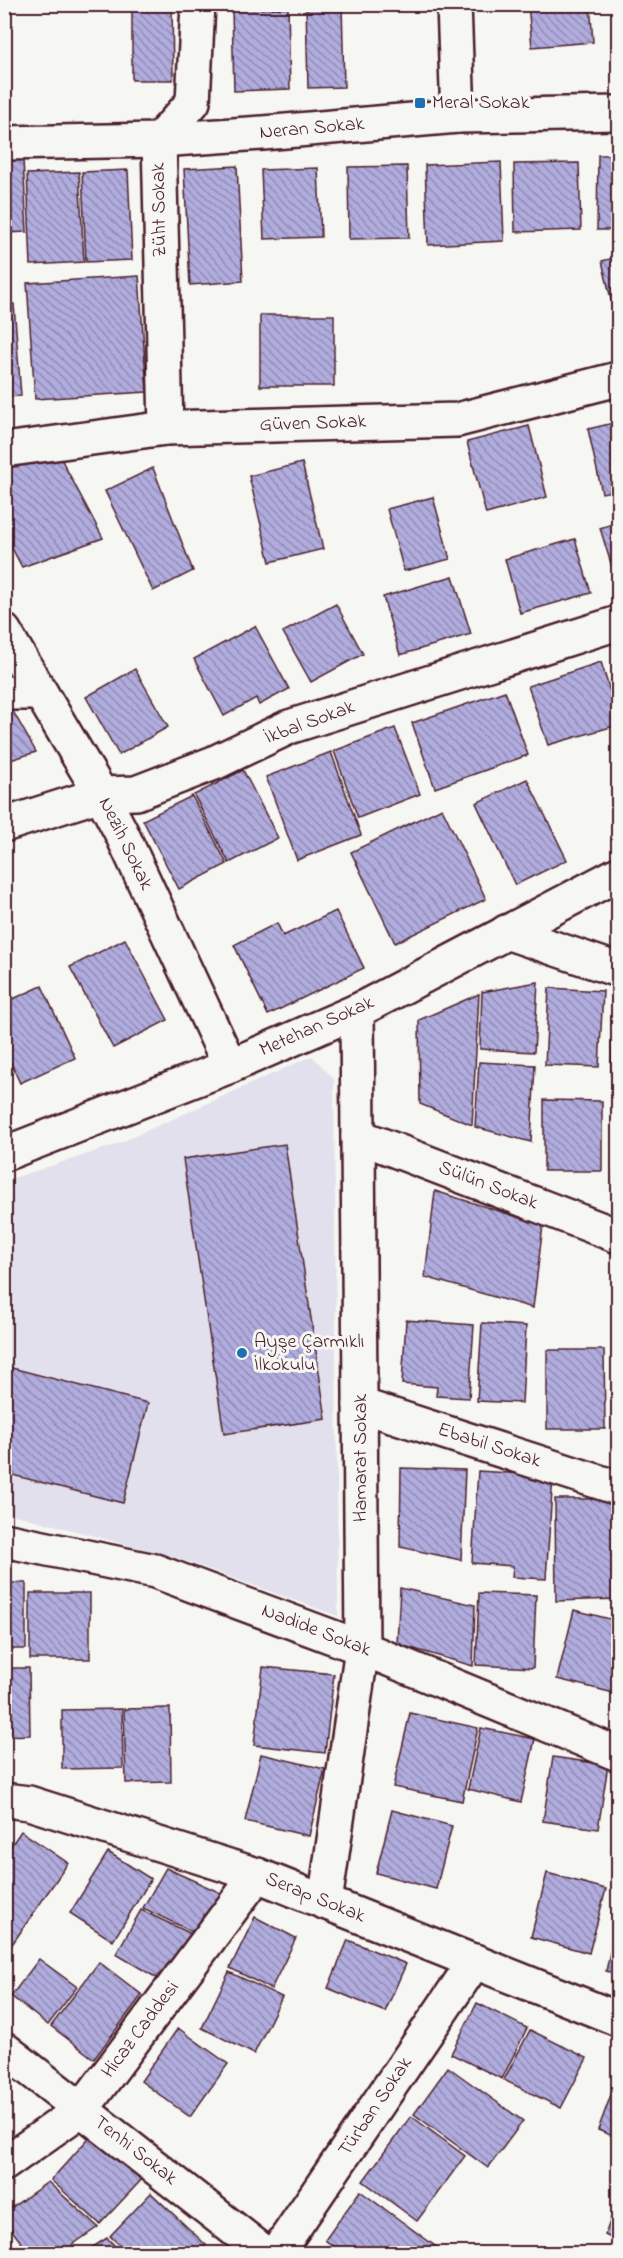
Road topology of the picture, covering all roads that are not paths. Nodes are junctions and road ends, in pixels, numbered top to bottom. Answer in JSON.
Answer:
{"nodes":[{"id":1,"x":198,"y":4,"type":"edge"},
{"id":2,"x":454,"y":4,"type":"edge"},
{"id":3,"x":618,"y":113,"type":"edge"},
{"id":4,"x":458,"y":116,"type":"junction"},
{"id":5,"x":159,"y":140,"type":"junction"},
{"id":6,"x":4,"y":143,"type":"edge"},
{"id":7,"x":618,"y":379,"type":"edge"},
{"id":8,"x":166,"y":428,"type":"junction"},
{"id":9,"x":4,"y":450,"type":"edge"},
{"id":10,"x":618,"y":623,"type":"edge"},
{"id":11,"x":4,"y":631,"type":"edge"},
{"id":12,"x":4,"y":693,"type":"edge"},
{"id":13,"x":41,"y":693,"type":"junction"},
{"id":14,"x":101,"y":794,"type":"junction"},
{"id":15,"x":4,"y":825,"type":"edge"},
{"id":16,"x":618,"y":874,"type":"edge"},
{"id":17,"x":506,"y":932,"type":"junction"},
{"id":18,"x":618,"y":970,"type":"edge"},
{"id":19,"x":357,"y":1011,"type":"junction"},
{"id":20,"x":230,"y":1066,"type":"junction"},
{"id":21,"x":358,"y":1136,"type":"junction"},
{"id":22,"x":4,"y":1154,"type":"edge"},
{"id":23,"x":618,"y":1236,"type":"edge"},
{"id":24,"x":360,"y":1405,"type":"junction"},
{"id":25,"x":618,"y":1488,"type":"edge"},
{"id":26,"x":4,"y":1539,"type":"edge"},
{"id":27,"x":362,"y":1648,"type":"junction"},
{"id":28,"x":618,"y":1754,"type":"edge"},
{"id":29,"x":4,"y":1800,"type":"edge"},
{"id":30,"x":257,"y":1875,"type":"junction"},
{"id":31,"x":324,"y":1902,"type":"junction"},
{"id":32,"x":475,"y":1961,"type":"junction"},
{"id":33,"x":618,"y":2019,"type":"edge"},
{"id":34,"x":4,"y":2049,"type":"edge"},
{"id":35,"x":82,"y":2109,"type":"junction"},
{"id":36,"x":4,"y":2164,"type":"edge"},
{"id":37,"x":266,"y":2253,"type":"edge"},
{"id":38,"x":276,"y":2253,"type":"edge"}],
"edges":[{"from":1,"to":5,"type":"street","name":"Züht Sokak"},
{"from":2,"to":4,"type":"street"},
{"from":3,"to":4,"type":"street","name":"Neran Sokak"},
{"from":4,"to":5,"type":"street","name":"Neran Sokak"},
{"from":5,"to":6,"type":"street","name":"Neran Sokak"},
{"from":5,"to":8,"type":"street","name":"Züht Sokak"},
{"from":7,"to":8,"type":"street","name":"Güven Sokak"},
{"from":8,"to":9,"type":"street","name":"Güven Sokak"},
{"from":10,"to":14,"type":"street","name":"İkbal Sokak"},
{"from":11,"to":13,"type":"street","name":"Nezih Sokak"},
{"from":12,"to":13,"type":"street"},
{"from":13,"to":14,"type":"street","name":"Nezih Sokak"},
{"from":14,"to":15,"type":"street","name":"İkbal Sokak"},
{"from":14,"to":20,"type":"street","name":"Nezih Sokak"},
{"from":16,"to":17,"type":"street","name":"Metehan Sokak"},
{"from":17,"to":18,"type":"street"},
{"from":17,"to":19,"type":"street","name":"Metehan Sokak"},
{"from":19,"to":20,"type":"street","name":"Metehan Sokak"},
{"from":19,"to":21,"type":"street","name":"Hamarat Sokak"},
{"from":20,"to":22,"type":"street","name":"Metehan Sokak"},
{"from":21,"to":23,"type":"street","name":"Sülün Sokak"},
{"from":21,"to":24,"type":"street","name":"Hamarat Sokak"},
{"from":24,"to":25,"type":"street","name":"Ebabil Sokak"},
{"from":24,"to":27,"type":"street","name":"Hamarat Sokak"},
{"from":26,"to":27,"type":"street","name":"Nadide Sokak"},
{"from":27,"to":28,"type":"street","name":"Nadide Sokak"},
{"from":27,"to":31,"type":"street","name":"Hamarat Sokak"},
{"from":29,"to":30,"type":"street","name":"Serap Sokak"},
{"from":30,"to":31,"type":"street","name":"Serap Sokak"},
{"from":30,"to":35,"type":"street","name":"Hicaz Caddesi"},
{"from":31,"to":32,"type":"street","name":"Serap Sokak"},
{"from":32,"to":33,"type":"street","name":"Serap Sokak"},
{"from":32,"to":38,"type":"street","name":"Türban Sokak"},
{"from":34,"to":35,"type":"street","name":"Tenhi Sokak"},
{"from":35,"to":36,"type":"street","name":"Hicaz Caddesi"},
{"from":35,"to":37,"type":"street","name":"Tenhi Sokak"}]}
